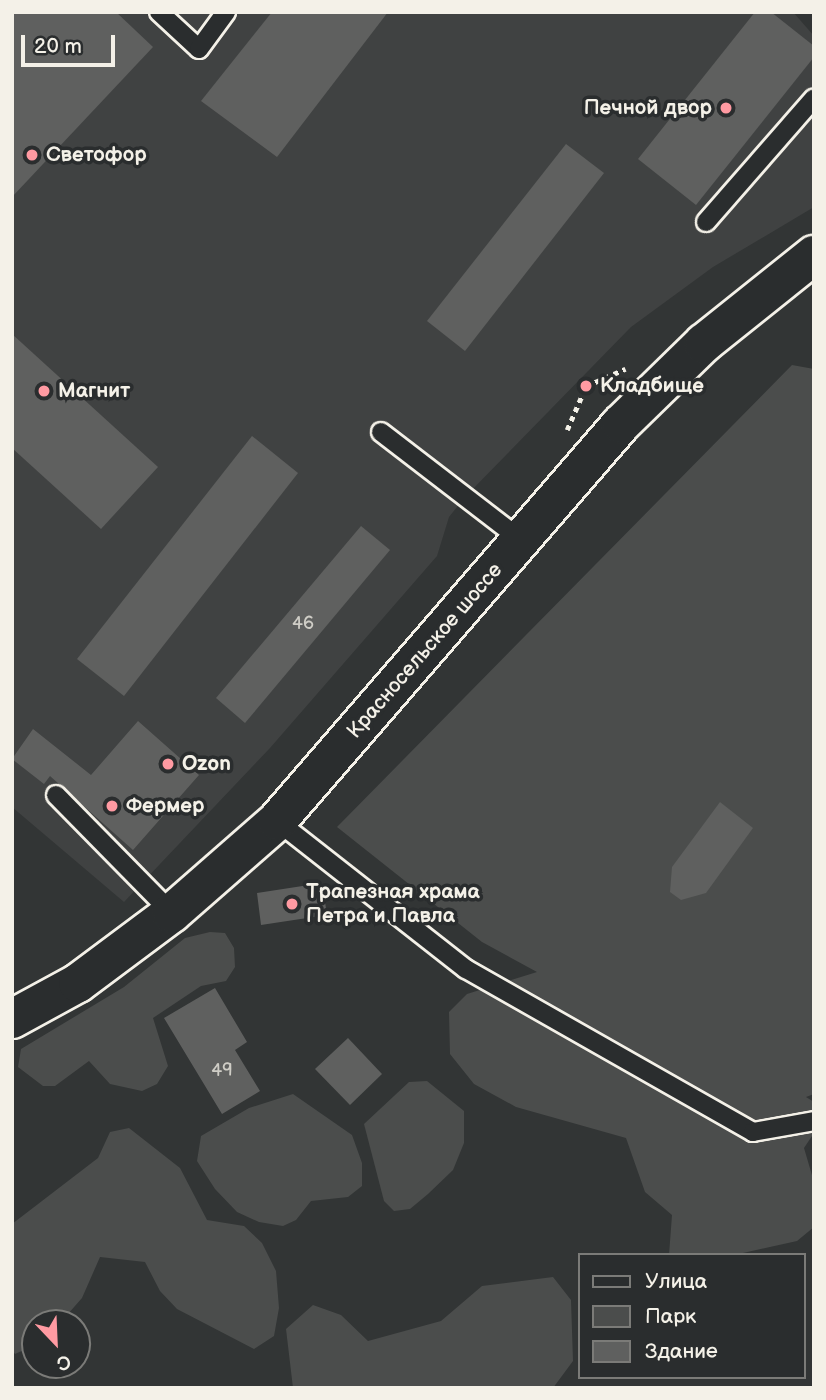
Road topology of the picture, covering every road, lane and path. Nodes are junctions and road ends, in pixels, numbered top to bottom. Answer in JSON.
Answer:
{"nodes":[{"id":1,"x":159,"y":12,"type":"edge"},
{"id":2,"x":226,"y":12,"type":"edge"},
{"id":3,"x":814,"y":98,"type":"edge"},
{"id":4,"x":706,"y":222,"type":"dead end"},
{"id":5,"x":814,"y":255,"type":"edge"},
{"id":6,"x":381,"y":432,"type":"dead end"},
{"id":7,"x":521,"y":540,"type":"junction"},
{"id":8,"x":56,"y":795,"type":"dead end"},
{"id":9,"x":277,"y":821,"type":"junction"},
{"id":10,"x":172,"y":913,"type":"junction"},
{"id":11,"x":12,"y":1019,"type":"edge"},
{"id":12,"x":814,"y":1121,"type":"edge"}],
"edges":[{"from":1,"to":2,"type":"lane"},
{"from":3,"to":4,"type":"lane"},
{"from":5,"to":7,"type":"main road","name":"Красносельское шоссе"},
{"from":6,"to":7,"type":"lane"},
{"from":7,"to":9,"type":"main road","name":"Красносельское шоссе"},
{"from":8,"to":10,"type":"lane"},
{"from":9,"to":10,"type":"main road","name":"Красносельское шоссе"},
{"from":9,"to":12,"type":"lane"},
{"from":10,"to":11,"type":"main road","name":"Красносельское шоссе"}]}
